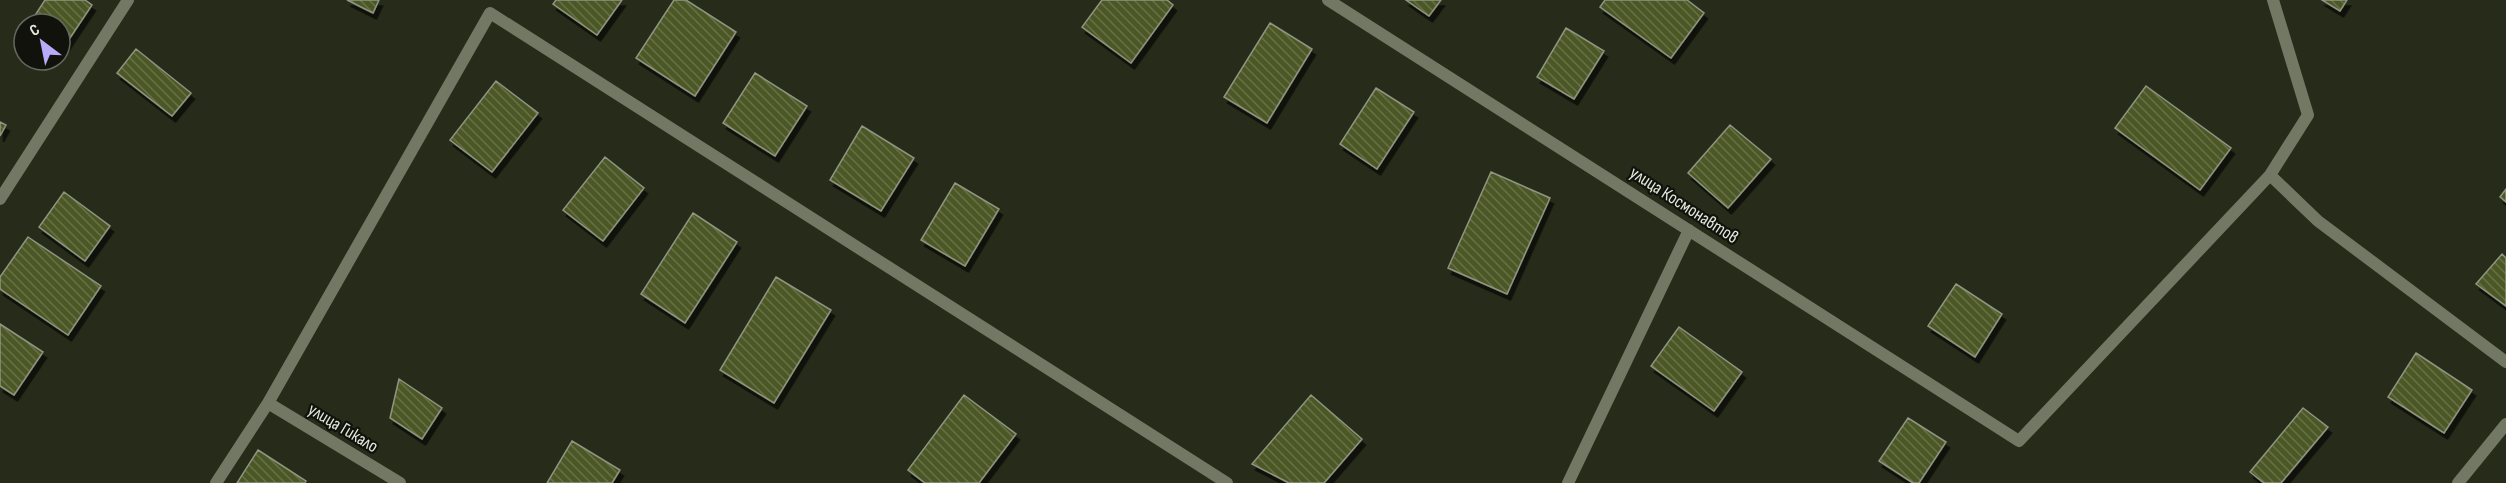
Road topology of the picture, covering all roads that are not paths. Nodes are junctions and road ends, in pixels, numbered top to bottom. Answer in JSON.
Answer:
{"nodes":[{"id":1,"x":128,"y":0,"type":"edge"},
{"id":2,"x":1328,"y":0,"type":"edge"},
{"id":3,"x":2273,"y":0,"type":"edge"},
{"id":4,"x":2270,"y":175,"type":"junction"},
{"id":5,"x":0,"y":199,"type":"edge"},
{"id":6,"x":1689,"y":230,"type":"junction"},
{"id":7,"x":2506,"y":362,"type":"edge"},
{"id":8,"x":268,"y":403,"type":"junction"},
{"id":9,"x":2506,"y":424,"type":"edge"},
{"id":10,"x":216,"y":483,"type":"edge"},
{"id":11,"x":399,"y":483,"type":"edge"},
{"id":12,"x":1227,"y":483,"type":"edge"},
{"id":13,"x":1568,"y":483,"type":"edge"},
{"id":14,"x":2458,"y":483,"type":"edge"}],
"edges":[{"from":1,"to":5,"type":"street"},
{"from":2,"to":6,"type":"street","name":"улица Космонавтов"},
{"from":3,"to":4,"type":"street"},
{"from":4,"to":6,"type":"street","name":"улица Космонавтов"},
{"from":4,"to":7,"type":"street"},
{"from":6,"to":13,"type":"street"},
{"from":8,"to":10,"type":"street"},
{"from":8,"to":11,"type":"street","name":"улица Гикало"},
{"from":8,"to":12,"type":"street"},
{"from":9,"to":14,"type":"street"}]}
